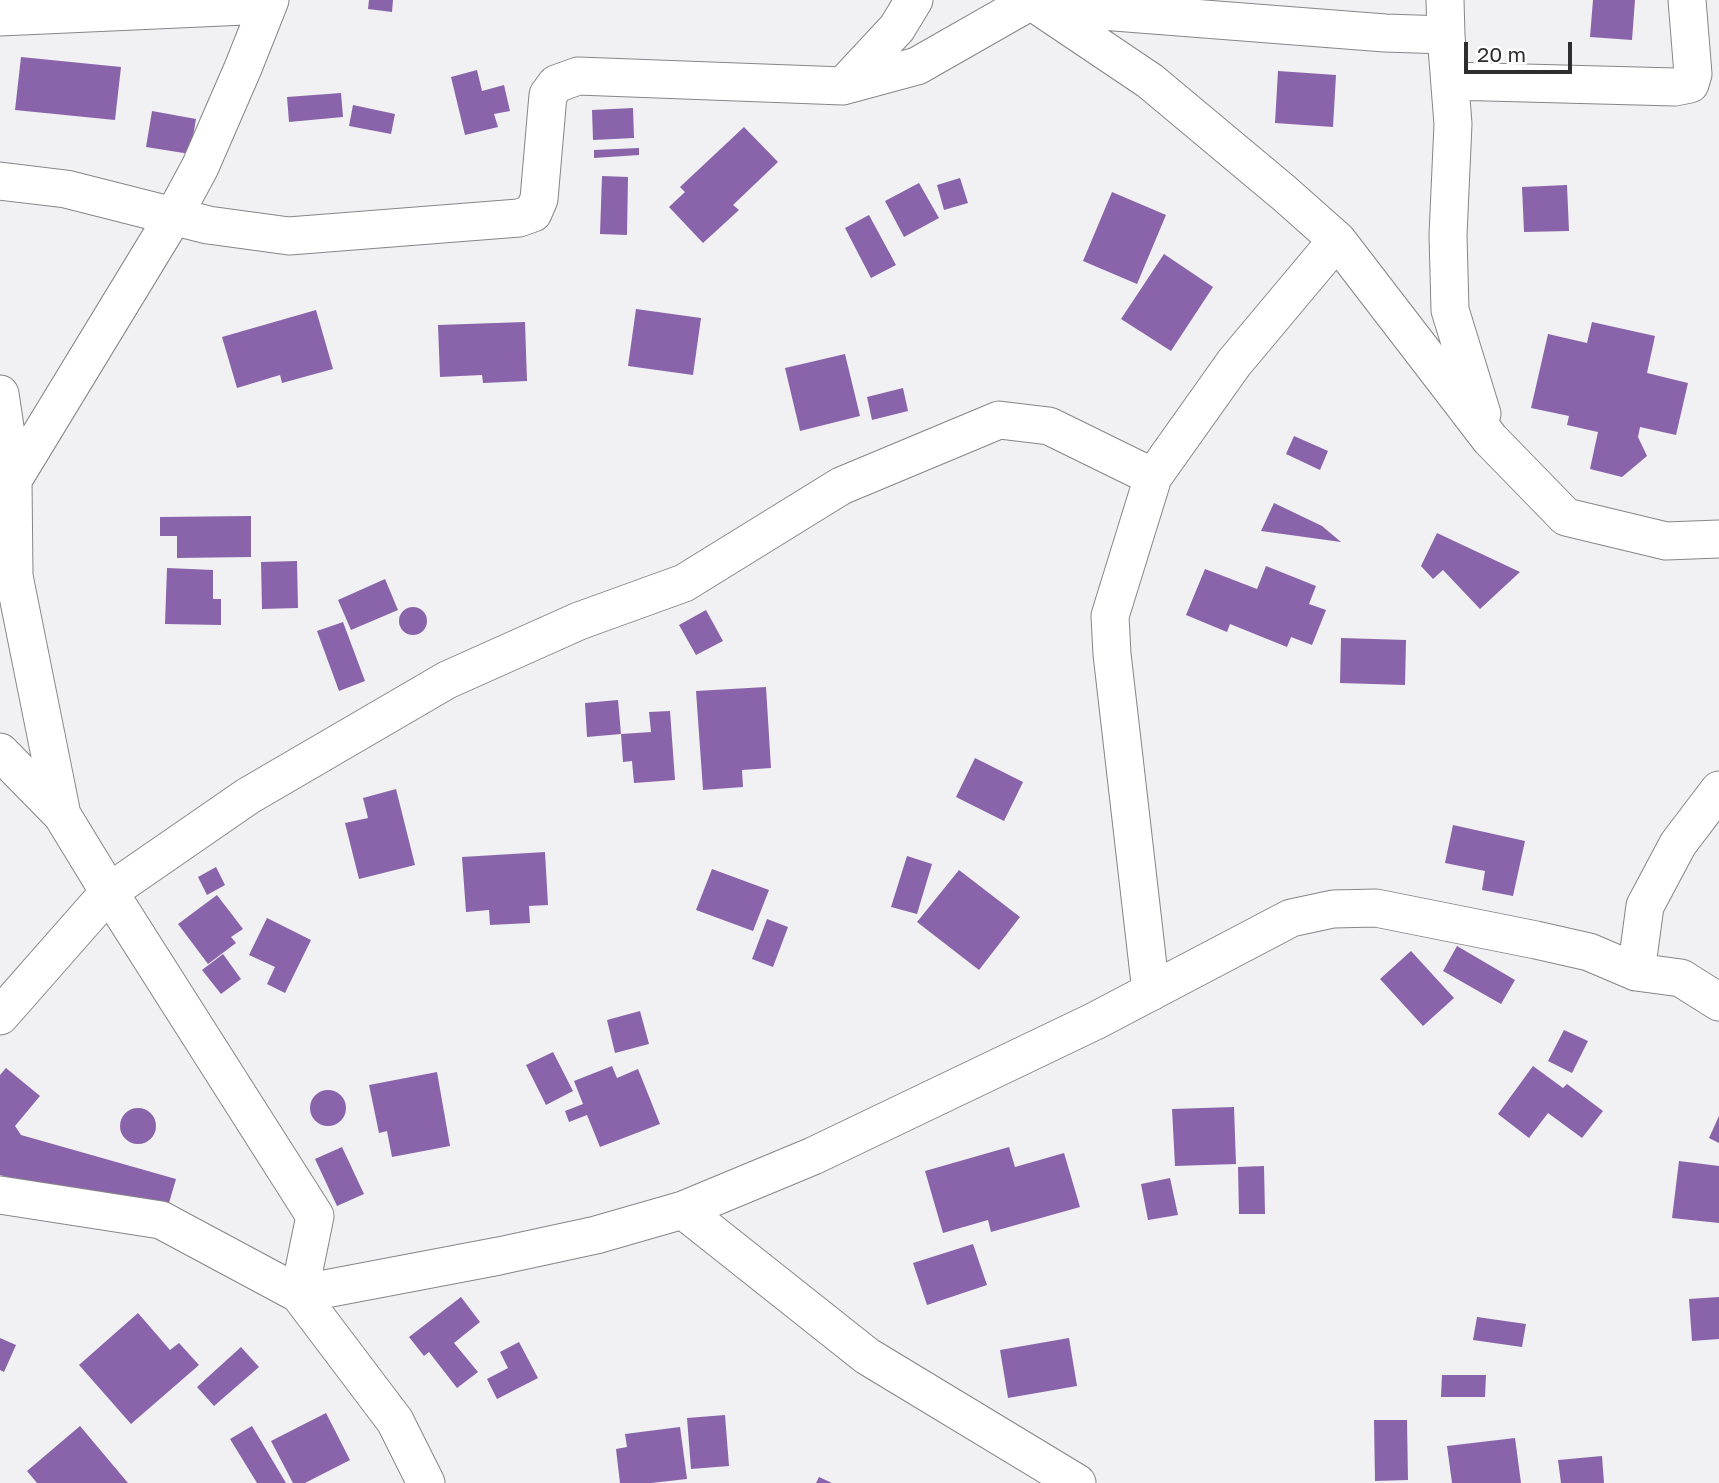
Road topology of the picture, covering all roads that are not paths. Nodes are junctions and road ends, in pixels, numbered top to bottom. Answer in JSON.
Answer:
{"nodes":[{"id":1,"x":914,"y":0,"type":"edge"},
{"id":2,"x":1031,"y":0,"type":"edge"},
{"id":3,"x":1687,"y":0,"type":"edge"},
{"id":4,"x":268,"y":3,"type":"edge"},
{"id":5,"x":0,"y":17,"type":"edge"},
{"id":6,"x":1446,"y":17,"type":"edge"},
{"id":7,"x":1450,"y":81,"type":"junction"},
{"id":8,"x":843,"y":86,"type":"junction"},
{"id":9,"x":0,"y":181,"type":"edge"},
{"id":10,"x":173,"y":216,"type":"junction"},
{"id":11,"x":1337,"y":240,"type":"junction"},
{"id":12,"x":0,"y":394,"type":"edge"},
{"id":13,"x":1490,"y":439,"type":"junction"},
{"id":14,"x":1153,"y":477,"type":"junction"},
{"id":15,"x":7,"y":484,"type":"edge"},
{"id":16,"x":1719,"y":539,"type":"edge"},
{"id":17,"x":0,"y":752,"type":"edge"},
{"id":18,"x":1719,"y":790,"type":"edge"},
{"id":19,"x":62,"y":815,"type":"junction"},
{"id":20,"x":109,"y":892,"type":"junction"},
{"id":21,"x":1636,"y":972,"type":"junction"},
{"id":22,"x":1151,"y":992,"type":"junction"},
{"id":23,"x":1719,"y":1002,"type":"edge"},
{"id":24,"x":0,"y":1016,"type":"edge"},
{"id":25,"x":0,"y":1195,"type":"edge"},
{"id":26,"x":683,"y":1210,"type":"junction"},
{"id":27,"x":299,"y":1294,"type":"junction"},
{"id":28,"x":426,"y":1483,"type":"edge"},
{"id":29,"x":1077,"y":1483,"type":"edge"}],
"edges":[{"from":1,"to":8,"type":"street"},
{"from":2,"to":6,"type":"street"},
{"from":2,"to":8,"type":"street"},
{"from":2,"to":11,"type":"street"},
{"from":3,"to":7,"type":"street"},
{"from":4,"to":5,"type":"street"},
{"from":4,"to":10,"type":"street"},
{"from":6,"to":7,"type":"street"},
{"from":7,"to":13,"type":"street"},
{"from":8,"to":10,"type":"street"},
{"from":9,"to":10,"type":"street"},
{"from":10,"to":15,"type":"street"},
{"from":11,"to":13,"type":"street"},
{"from":11,"to":14,"type":"street"},
{"from":12,"to":15,"type":"street"},
{"from":13,"to":16,"type":"street"},
{"from":14,"to":20,"type":"street"},
{"from":14,"to":22,"type":"street"},
{"from":15,"to":19,"type":"street"},
{"from":17,"to":19,"type":"street"},
{"from":18,"to":21,"type":"street"},
{"from":19,"to":20,"type":"street"},
{"from":20,"to":24,"type":"street"},
{"from":20,"to":27,"type":"street"},
{"from":21,"to":22,"type":"street"},
{"from":21,"to":23,"type":"street"},
{"from":22,"to":26,"type":"street"},
{"from":25,"to":27,"type":"street"},
{"from":26,"to":27,"type":"street"},
{"from":26,"to":29,"type":"street"},
{"from":27,"to":28,"type":"street"}]}
